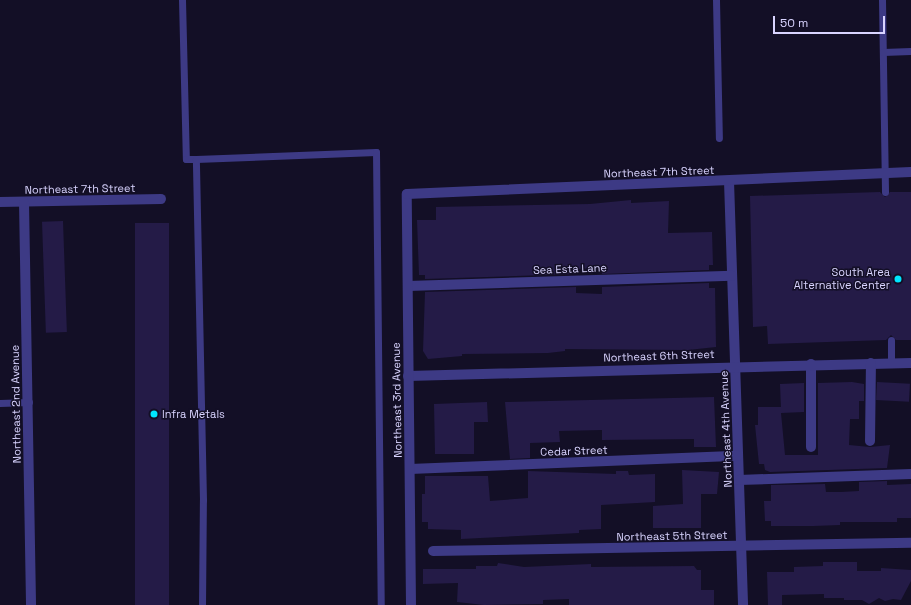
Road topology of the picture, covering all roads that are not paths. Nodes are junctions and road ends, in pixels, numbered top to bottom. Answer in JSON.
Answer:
{"nodes":[{"id":1,"x":182,"y":0,"type":"edge"},
{"id":2,"x":716,"y":0,"type":"edge"},
{"id":3,"x":882,"y":0,"type":"edge"},
{"id":4,"x":911,"y":51,"type":"edge"},
{"id":5,"x":882,"y":52,"type":"junction"},
{"id":6,"x":719,"y":138,"type":"dead end"},
{"id":7,"x":196,"y":159,"type":"junction"},
{"id":8,"x":911,"y":172,"type":"edge"},
{"id":9,"x":885,"y":173,"type":"junction"},
{"id":10,"x":729,"y":181,"type":"junction"},
{"id":11,"x":886,"y":192,"type":"dead end"},
{"id":12,"x":407,"y":194,"type":"joint"},
{"id":13,"x":160,"y":199,"type":"dead end"},
{"id":14,"x":0,"y":202,"type":"edge"},
{"id":15,"x":24,"y":202,"type":"junction"},
{"id":16,"x":732,"y":276,"type":"junction"},
{"id":17,"x":408,"y":286,"type":"junction"},
{"id":18,"x":891,"y":340,"type":"dead end"},
{"id":19,"x":911,"y":362,"type":"edge"},
{"id":20,"x":871,"y":363,"type":"junction"},
{"id":21,"x":891,"y":363,"type":"junction"},
{"id":22,"x":810,"y":364,"type":"junction"},
{"id":23,"x":736,"y":366,"type":"junction"},
{"id":24,"x":408,"y":376,"type":"junction"},
{"id":25,"x":29,"y":402,"type":"junction"},
{"id":26,"x":0,"y":403,"type":"edge"},
{"id":27,"x":870,"y":441,"type":"dead end"},
{"id":28,"x":811,"y":447,"type":"dead end"},
{"id":29,"x":738,"y":456,"type":"junction"},
{"id":30,"x":410,"y":469,"type":"junction"},
{"id":31,"x":911,"y":474,"type":"edge"},
{"id":32,"x":739,"y":480,"type":"junction"},
{"id":33,"x":911,"y":543,"type":"edge"},
{"id":34,"x":742,"y":547,"type":"junction"},
{"id":35,"x":433,"y":551,"type":"dead end"},
{"id":36,"x":31,"y":605,"type":"edge"},
{"id":37,"x":202,"y":605,"type":"edge"},
{"id":38,"x":380,"y":605,"type":"edge"},
{"id":39,"x":411,"y":605,"type":"edge"},
{"id":40,"x":743,"y":605,"type":"edge"}],
"edges":[{"from":1,"to":7,"type":"lane"},
{"from":2,"to":6,"type":"lane"},
{"from":3,"to":5,"type":"lane"},
{"from":4,"to":5,"type":"lane"},
{"from":5,"to":9,"type":"lane"},
{"from":7,"to":37,"type":"lane"},
{"from":7,"to":38,"type":"lane"},
{"from":8,"to":9,"type":"street","name":"Northeast 7th Street"},
{"from":9,"to":10,"type":"street","name":"Northeast 7th Street"},
{"from":9,"to":11,"type":"lane"},
{"from":10,"to":12,"type":"street","name":"Northeast 7th Street"},
{"from":10,"to":16,"type":"street","name":"Northeast 4th Avenue"},
{"from":12,"to":17,"type":"street","name":"Northeast 3rd Avenue"},
{"from":13,"to":15,"type":"street","name":"Northeast 7th Street"},
{"from":14,"to":15,"type":"street","name":"Northeast 7th Street"},
{"from":15,"to":25,"type":"street","name":"Northeast 2nd Avenue"},
{"from":16,"to":17,"type":"street","name":"Sea Esta Lane"},
{"from":16,"to":23,"type":"street","name":"Northeast 4th Avenue"},
{"from":17,"to":24,"type":"street","name":"Northeast 3rd Avenue"},
{"from":18,"to":21,"type":"lane"},
{"from":19,"to":21,"type":"street","name":"Northeast 6th Street"},
{"from":20,"to":21,"type":"street","name":"Northeast 6th Street"},
{"from":20,"to":22,"type":"street","name":"Northeast 6th Street"},
{"from":20,"to":27,"type":"street"},
{"from":22,"to":23,"type":"street","name":"Northeast 6th Street"},
{"from":22,"to":28,"type":"street"},
{"from":23,"to":24,"type":"street","name":"Northeast 6th Street"},
{"from":23,"to":29,"type":"street","name":"Northeast 4th Avenue"},
{"from":24,"to":30,"type":"street","name":"Northeast 3rd Avenue"},
{"from":25,"to":26,"type":"lane"},
{"from":25,"to":36,"type":"street","name":"Northeast 2nd Avenue"},
{"from":29,"to":30,"type":"street","name":"Cedar Street"},
{"from":29,"to":32,"type":"street","name":"Northeast 4th Avenue"},
{"from":30,"to":39,"type":"street","name":"Northeast 3rd Avenue"},
{"from":31,"to":32,"type":"street"},
{"from":32,"to":34,"type":"street","name":"Northeast 4th Avenue"},
{"from":33,"to":34,"type":"street","name":"Northeast 5th Street"},
{"from":34,"to":35,"type":"street","name":"Northeast 5th Street"},
{"from":34,"to":40,"type":"street","name":"Northeast 4th Avenue"}]}
